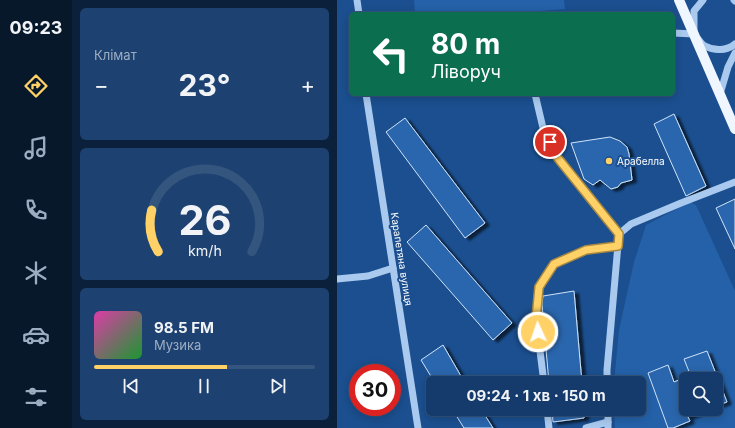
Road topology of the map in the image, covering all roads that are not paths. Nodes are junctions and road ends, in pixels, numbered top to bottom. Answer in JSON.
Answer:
{"nodes":[{"id":1,"x":357,"y":0,"type":"edge"},
{"id":2,"x":679,"y":0,"type":"edge"},
{"id":3,"x":703,"y":0,"type":"edge"},
{"id":4,"x":359,"y":12,"type":"edge"},
{"id":5,"x":675,"y":34,"type":"edge"},
{"id":6,"x":694,"y":34,"type":"junction"},
{"id":7,"x":735,"y":44,"type":"edge"},
{"id":8,"x":735,"y":53,"type":"edge"},
{"id":9,"x":720,"y":94,"type":"junction"},
{"id":10,"x":366,"y":96,"type":"edge"},
{"id":11,"x":535,"y":96,"type":"edge"},
{"id":12,"x":735,"y":129,"type":"edge"},
{"id":13,"x":735,"y":182,"type":"edge"},
{"id":14,"x":619,"y":234,"type":"junction"},
{"id":15,"x":618,"y":246,"type":"junction"},
{"id":16,"x":393,"y":268,"type":"junction"},
{"id":17,"x":337,"y":279,"type":"edge"},
{"id":18,"x":543,"y":376,"type":"edge"},
{"id":19,"x":607,"y":376,"type":"edge"},
{"id":20,"x":548,"y":416,"type":"edge"},
{"id":21,"x":608,"y":425,"type":"edge"},
{"id":22,"x":418,"y":428,"type":"edge"},
{"id":23,"x":549,"y":428,"type":"edge"},
{"id":24,"x":586,"y":428,"type":"edge"}],
"edges":[{"from":1,"to":4,"type":"street"},
{"from":2,"to":6,"type":"main road"},
{"from":3,"to":6,"type":"street"},
{"from":5,"to":6,"type":"street"},
{"from":6,"to":7,"type":"street"},
{"from":6,"to":9,"type":"main road"},
{"from":8,"to":9,"type":"street"},
{"from":9,"to":12,"type":"main road"},
{"from":10,"to":16,"type":"street","name":"Карапетяна вулиця"},
{"from":11,"to":14,"type":"street"},
{"from":13,"to":14,"type":"street"},
{"from":14,"to":15,"type":"street"},
{"from":15,"to":18,"type":"street"},
{"from":15,"to":19,"type":"street"},
{"from":16,"to":17,"type":"street"},
{"from":16,"to":22,"type":"street","name":"Карапетяна вулиця"},
{"from":20,"to":23,"type":"street"},
{"from":21,"to":24,"type":"street"}]}
